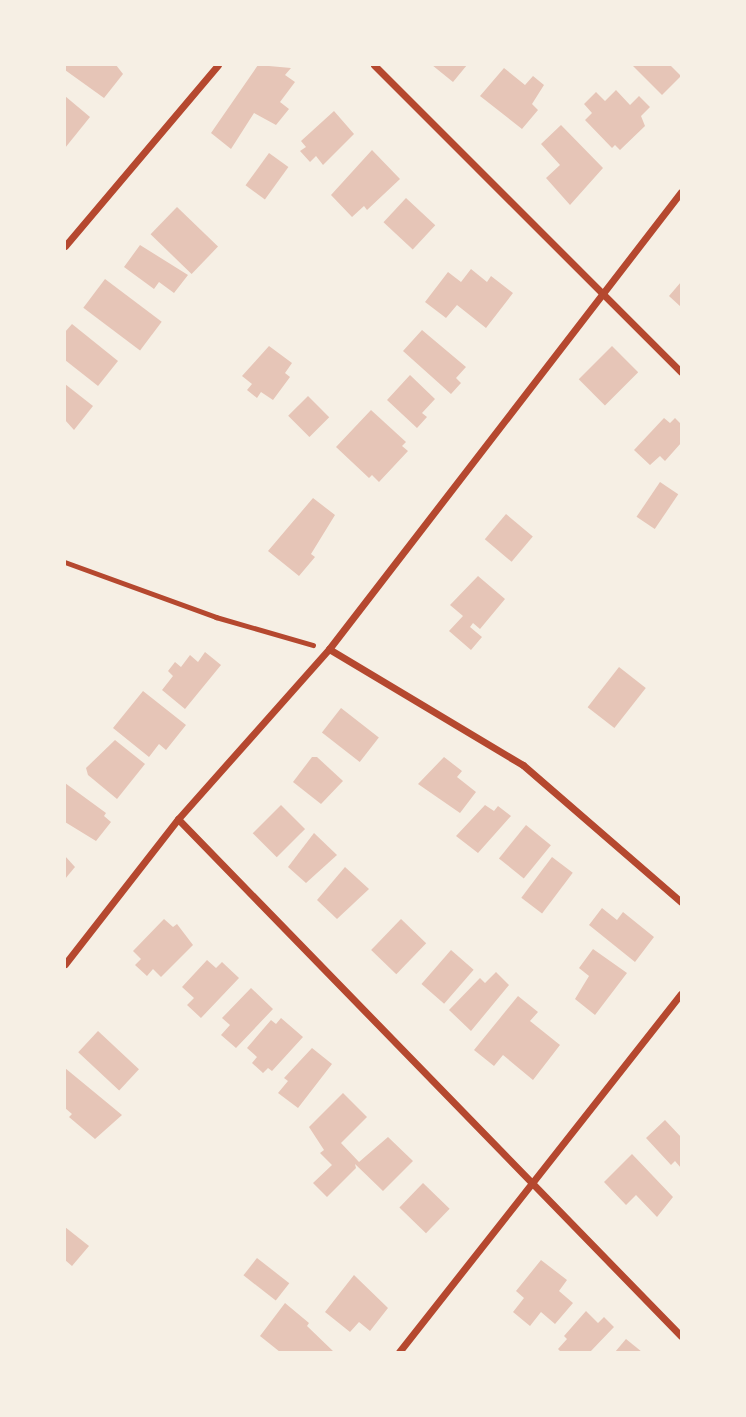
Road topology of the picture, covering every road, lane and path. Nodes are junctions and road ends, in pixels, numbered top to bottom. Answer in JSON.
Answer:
{"nodes":[{"id":1,"x":218,"y":65,"type":"edge"},
{"id":2,"x":374,"y":65,"type":"edge"},
{"id":3,"x":681,"y":192,"type":"edge"},
{"id":4,"x":65,"y":246,"type":"edge"},
{"id":5,"x":601,"y":295,"type":"junction"},
{"id":6,"x":681,"y":372,"type":"edge"},
{"id":7,"x":65,"y":562,"type":"edge"},
{"id":8,"x":329,"y":649,"type":"junction"},
{"id":9,"x":178,"y":819,"type":"junction"},
{"id":10,"x":681,"y":902,"type":"edge"},
{"id":11,"x":65,"y":964,"type":"edge"},
{"id":12,"x":681,"y":994,"type":"edge"},
{"id":13,"x":532,"y":1185,"type":"junction"},
{"id":14,"x":681,"y":1336,"type":"edge"},
{"id":15,"x":399,"y":1352,"type":"edge"}],
"edges":[{"from":1,"to":4,"type":"street"},
{"from":2,"to":5,"type":"street"},
{"from":3,"to":5,"type":"street"},
{"from":5,"to":6,"type":"street"},
{"from":5,"to":8,"type":"street"},
{"from":7,"to":8,"type":"path"},
{"from":8,"to":9,"type":"street"},
{"from":8,"to":10,"type":"street"},
{"from":9,"to":11,"type":"street"},
{"from":9,"to":13,"type":"street"},
{"from":12,"to":13,"type":"street"},
{"from":13,"to":14,"type":"street"},
{"from":13,"to":15,"type":"street"}]}
